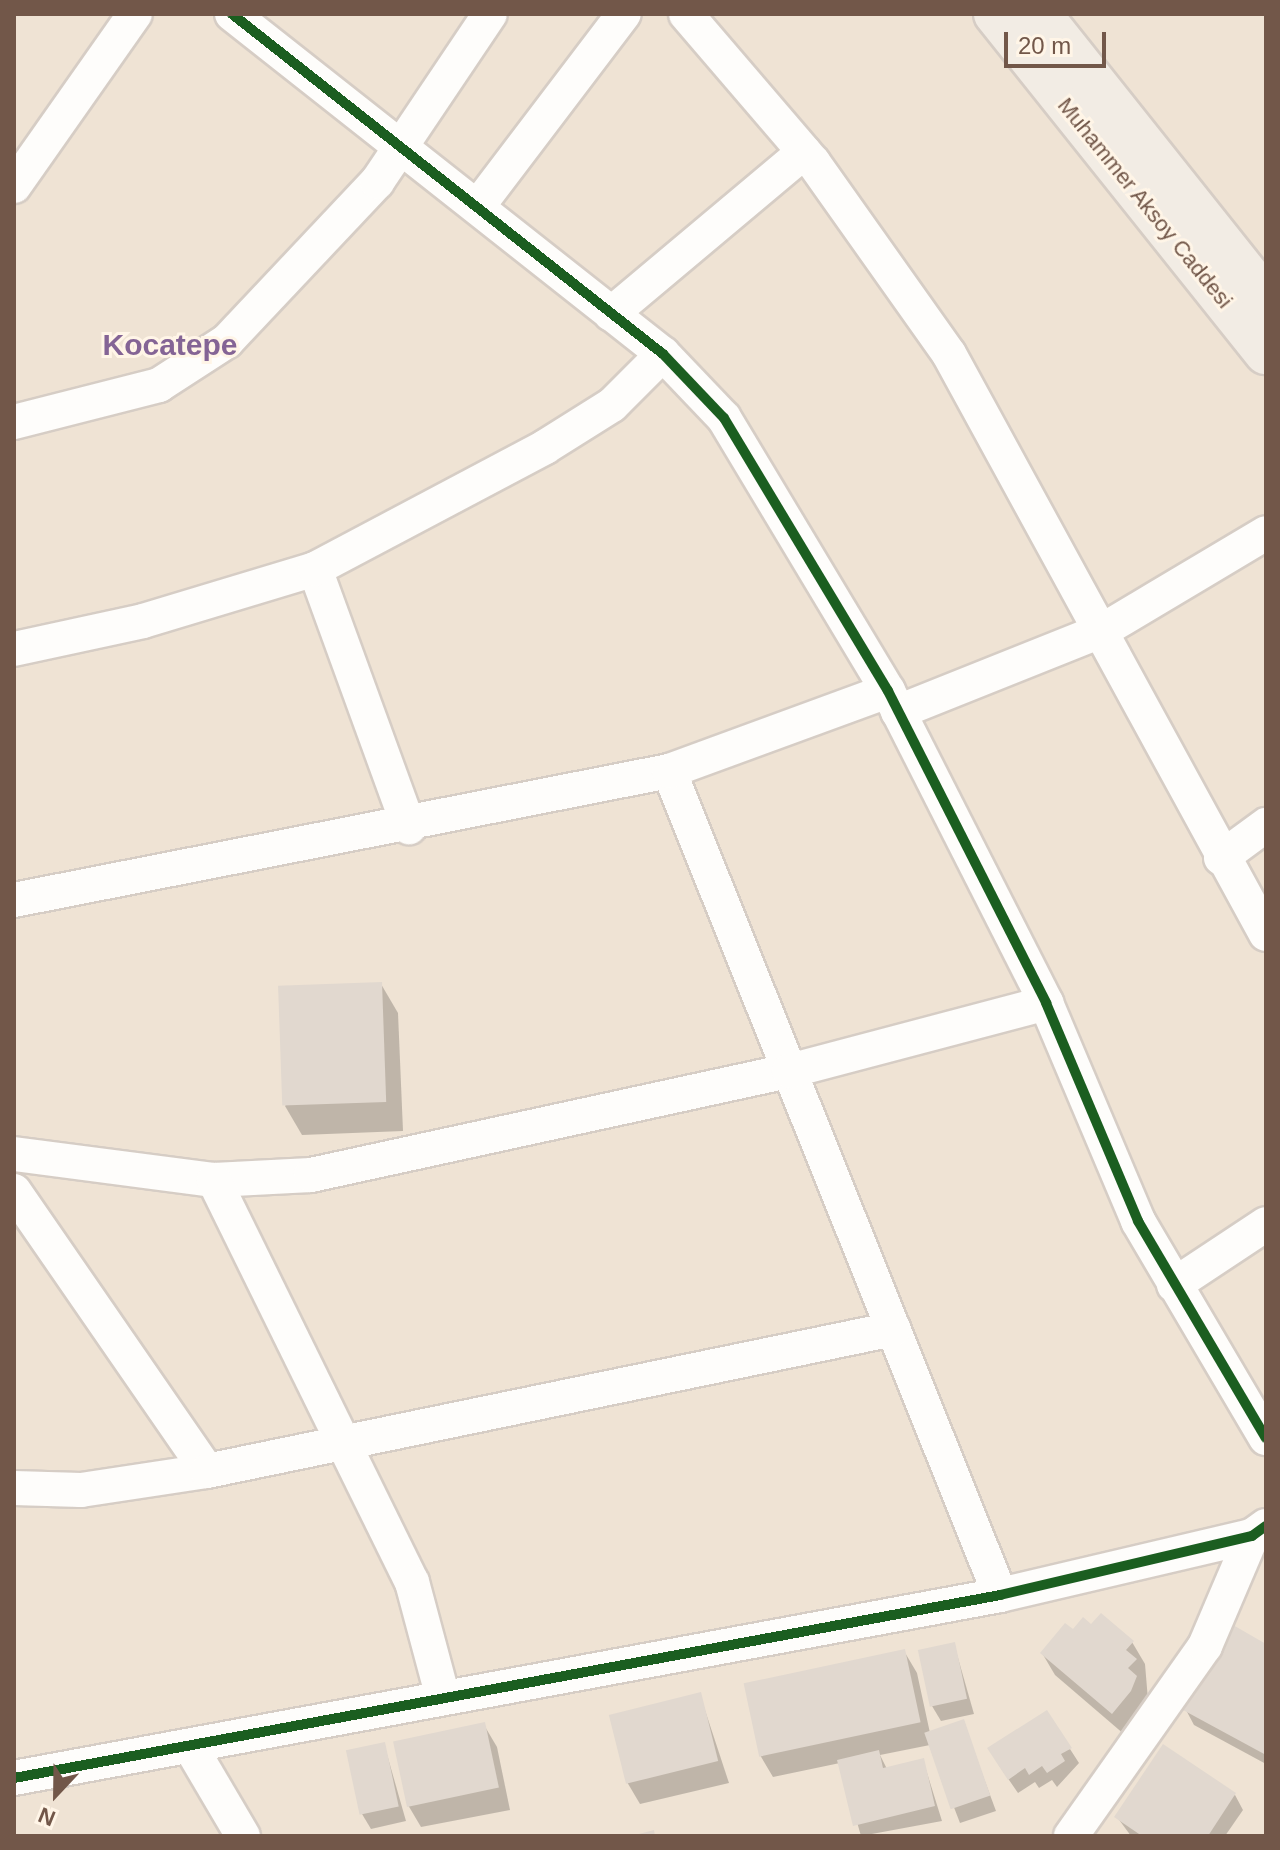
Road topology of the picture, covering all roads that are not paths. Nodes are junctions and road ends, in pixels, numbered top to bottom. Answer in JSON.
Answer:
{"nodes":[{"id":1,"x":135,"y":14,"type":"edge"},
{"id":2,"x":490,"y":14,"type":"edge"},
{"id":3,"x":624,"y":14,"type":"edge"},
{"id":4,"x":686,"y":14,"type":"edge"},
{"id":5,"x":995,"y":14,"type":"edge"},
{"id":6,"x":1040,"y":14,"type":"edge"},
{"id":7,"x":240,"y":16,"type":"edge"},
{"id":8,"x":402,"y":141,"type":"junction"},
{"id":9,"x":804,"y":152,"type":"junction"},
{"id":10,"x":14,"y":186,"type":"edge"},
{"id":11,"x":478,"y":206,"type":"junction"},
{"id":12,"x":1266,"y":298,"type":"edge"},
{"id":13,"x":611,"y":314,"type":"junction"},
{"id":14,"x":1266,"y":353,"type":"edge"},
{"id":15,"x":663,"y":354,"type":"junction"},
{"id":16,"x":14,"y":422,"type":"edge"},
{"id":17,"x":1266,"y":533,"type":"edge"},
{"id":18,"x":315,"y":569,"type":"junction"},
{"id":19,"x":1105,"y":629,"type":"junction"},
{"id":20,"x":14,"y":649,"type":"edge"},
{"id":21,"x":893,"y":702,"type":"junction"},
{"id":22,"x":669,"y":771,"type":"junction"},
{"id":23,"x":1266,"y":825,"type":"edge"},
{"id":24,"x":409,"y":827,"type":"junction"},
{"id":25,"x":1221,"y":858,"type":"junction"},
{"id":26,"x":14,"y":900,"type":"edge"},
{"id":27,"x":1266,"y":934,"type":"edge"},
{"id":28,"x":1046,"y":1003,"type":"junction"},
{"id":29,"x":789,"y":1071,"type":"junction"},
{"id":30,"x":14,"y":1154,"type":"edge"},
{"id":31,"x":214,"y":1180,"type":"junction"},
{"id":32,"x":14,"y":1191,"type":"edge"},
{"id":33,"x":1266,"y":1224,"type":"edge"},
{"id":34,"x":1174,"y":1285,"type":"junction"},
{"id":35,"x":893,"y":1329,"type":"junction"},
{"id":36,"x":1266,"y":1438,"type":"edge"},
{"id":37,"x":340,"y":1440,"type":"junction"},
{"id":38,"x":207,"y":1471,"type":"junction"},
{"id":39,"x":14,"y":1488,"type":"edge"},
{"id":40,"x":1259,"y":1531,"type":"edge"},
{"id":41,"x":1000,"y":1595,"type":"junction"},
{"id":42,"x":443,"y":1698,"type":"junction"},
{"id":43,"x":190,"y":1746,"type":"junction"},
{"id":44,"x":14,"y":1778,"type":"edge"},
{"id":45,"x":243,"y":1836,"type":"edge"},
{"id":46,"x":1071,"y":1836,"type":"edge"}],
"edges":[{"from":1,"to":10,"type":"street"},
{"from":2,"to":8,"type":"street"},
{"from":3,"to":11,"type":"street"},
{"from":4,"to":9,"type":"street"},
{"from":5,"to":14,"type":"main road","name":"Muhammer Aksoy Caddesi"},
{"from":6,"to":12,"type":"main road","name":"Muhammer Aksoy Caddesi"},
{"from":7,"to":8,"type":"street"},
{"from":8,"to":11,"type":"street"},
{"from":8,"to":16,"type":"street"},
{"from":9,"to":13,"type":"street"},
{"from":9,"to":19,"type":"street"},
{"from":11,"to":13,"type":"street"},
{"from":13,"to":15,"type":"street"},
{"from":15,"to":18,"type":"street"},
{"from":15,"to":21,"type":"street"},
{"from":17,"to":19,"type":"street"},
{"from":18,"to":20,"type":"street"},
{"from":18,"to":24,"type":"street"},
{"from":19,"to":21,"type":"street"},
{"from":19,"to":25,"type":"street"},
{"from":21,"to":22,"type":"street"},
{"from":21,"to":28,"type":"street"},
{"from":22,"to":24,"type":"street"},
{"from":22,"to":29,"type":"street"},
{"from":23,"to":25,"type":"street"},
{"from":24,"to":26,"type":"street"},
{"from":25,"to":27,"type":"street"},
{"from":28,"to":29,"type":"street"},
{"from":28,"to":34,"type":"street"},
{"from":29,"to":31,"type":"street"},
{"from":29,"to":35,"type":"street"},
{"from":30,"to":31,"type":"street"},
{"from":31,"to":37,"type":"street"},
{"from":32,"to":38,"type":"street"},
{"from":33,"to":34,"type":"street"},
{"from":34,"to":36,"type":"street"},
{"from":35,"to":37,"type":"street"},
{"from":35,"to":41,"type":"street"},
{"from":37,"to":38,"type":"street"},
{"from":37,"to":42,"type":"street"},
{"from":38,"to":39,"type":"street"},
{"from":40,"to":41,"type":"street"},
{"from":40,"to":46,"type":"street"},
{"from":41,"to":42,"type":"street"},
{"from":42,"to":43,"type":"street"},
{"from":43,"to":44,"type":"street"},
{"from":43,"to":45,"type":"street"}]}
